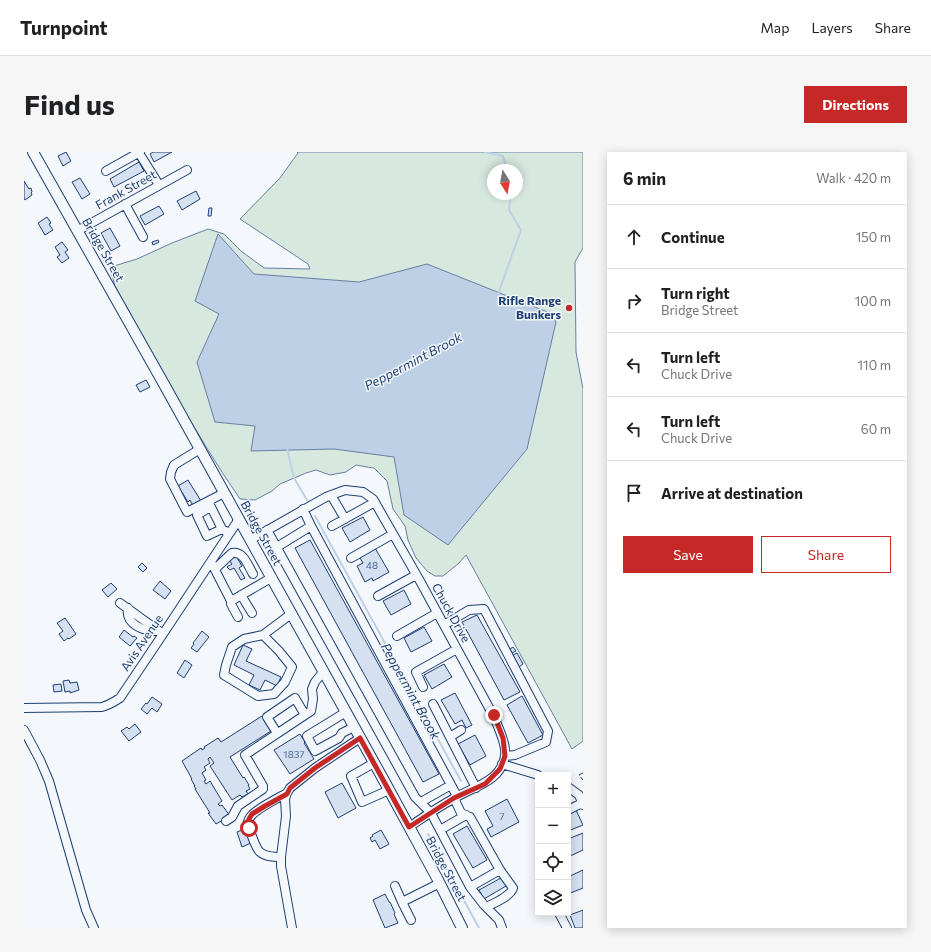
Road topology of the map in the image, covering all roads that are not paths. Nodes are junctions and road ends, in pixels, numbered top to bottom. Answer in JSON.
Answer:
{"nodes":[{"id":1,"x":33,"y":152,"type":"edge"},
{"id":2,"x":140,"y":152,"type":"edge"},
{"id":3,"x":187,"y":170,"type":"dead end"},
{"id":4,"x":106,"y":171,"type":"dead end"},
{"id":5,"x":159,"y":185,"type":"junction"},
{"id":6,"x":125,"y":204,"type":"junction"},
{"id":7,"x":77,"y":231,"type":"junction"},
{"id":8,"x":143,"y":237,"type":"dead end"},
{"id":9,"x":200,"y":450,"type":"junction"},
{"id":10,"x":224,"y":493,"type":"junction"},
{"id":11,"x":331,"y":495,"type":"junction"},
{"id":12,"x":375,"y":502,"type":"junction"},
{"id":13,"x":209,"y":504,"type":"junction"},
{"id":14,"x":303,"y":509,"type":"junction"},
{"id":15,"x":239,"y":519,"type":"junction"},
{"id":16,"x":345,"y":519,"type":"junction"},
{"id":17,"x":311,"y":526,"type":"junction"},
{"id":18,"x":332,"y":526,"type":"dead end"},
{"id":19,"x":267,"y":530,"type":"junction"},
{"id":20,"x":226,"y":531,"type":"junction"},
{"id":21,"x":393,"y":534,"type":"junction"},
{"id":22,"x":250,"y":540,"type":"junction"},
{"id":23,"x":277,"y":548,"type":"junction"},
{"id":24,"x":351,"y":558,"type":"dead end"},
{"id":25,"x":213,"y":566,"type":"junction"},
{"id":26,"x":253,"y":574,"type":"dead end"},
{"id":27,"x":416,"y":575,"type":"junction"},
{"id":28,"x":271,"y":578,"type":"junction"},
{"id":29,"x":241,"y":595,"type":"junction"},
{"id":30,"x":378,"y":596,"type":"dead end"},
{"id":31,"x":231,"y":601,"type":"junction"},
{"id":32,"x":120,"y":603,"type":"dead end"},
{"id":33,"x":252,"y":612,"type":"dead end"},
{"id":34,"x":437,"y":613,"type":"junction"},
{"id":35,"x":291,"y":614,"type":"junction"},
{"id":36,"x":238,"y":616,"type":"dead end"},
{"id":37,"x":444,"y":625,"type":"junction"},
{"id":38,"x":161,"y":632,"type":"junction"},
{"id":39,"x":263,"y":635,"type":"junction"},
{"id":40,"x":397,"y":636,"type":"dead end"},
{"id":41,"x":457,"y":649,"type":"junction"},
{"id":42,"x":324,"y":672,"type":"junction"},
{"id":43,"x":423,"y":687,"type":"dead end"},
{"id":44,"x":433,"y":704,"type":"dead end"},
{"id":45,"x":24,"y":708,"type":"edge"},
{"id":46,"x":346,"y":712,"type":"junction"},
{"id":47,"x":305,"y":715,"type":"junction"},
{"id":48,"x":354,"y":727,"type":"junction"},
{"id":49,"x":24,"y":730,"type":"edge"},
{"id":50,"x":461,"y":730,"type":"dead end"},
{"id":51,"x":277,"y":733,"type":"junction"},
{"id":52,"x":450,"y":737,"type":"junction"},
{"id":53,"x":360,"y":738,"type":"junction"},
{"id":54,"x":505,"y":756,"type":"junction"},
{"id":55,"x":374,"y":763,"type":"junction"},
{"id":56,"x":502,"y":764,"type":"junction"},
{"id":57,"x":535,"y":774,"type":"edge"},
{"id":58,"x":452,"y":785,"type":"junction"},
{"id":59,"x":476,"y":788,"type":"junction"},
{"id":60,"x":571,"y":789,"type":"edge"},
{"id":61,"x":389,"y":790,"type":"junction"},
{"id":62,"x":287,"y":794,"type":"junction"},
{"id":63,"x":456,"y":797,"type":"junction"},
{"id":64,"x":421,"y":802,"type":"junction"},
{"id":65,"x":583,"y":804,"type":"edge"},
{"id":66,"x":571,"y":809,"type":"edge"},
{"id":67,"x":431,"y":813,"type":"junction"},
{"id":68,"x":466,"y":815,"type":"junction"},
{"id":69,"x":226,"y":821,"type":"dead end"},
{"id":70,"x":409,"y":827,"type":"junction"},
{"id":71,"x":440,"y":830,"type":"junction"},
{"id":72,"x":281,"y":857,"type":"junction"},
{"id":73,"x":500,"y":870,"type":"junction"},
{"id":74,"x":440,"y":883,"type":"junction"},
{"id":75,"x":395,"y":886,"type":"dead end"},
{"id":76,"x":470,"y":887,"type":"junction"},
{"id":77,"x":402,"y":902,"type":"junction"},
{"id":78,"x":486,"y":908,"type":"junction"},
{"id":79,"x":561,"y":916,"type":"edge"},
{"id":80,"x":411,"y":920,"type":"dead end"},
{"id":81,"x":94,"y":928,"type":"edge"},
{"id":82,"x":292,"y":928,"type":"edge"},
{"id":83,"x":462,"y":928,"type":"edge"},
{"id":84,"x":502,"y":928,"type":"edge"},
{"id":85,"x":567,"y":928,"type":"edge"}],
"edges":[{"from":1,"to":7,"type":"main road","name":"Bridge Street"},
{"from":2,"to":4,"type":"street"},
{"from":2,"to":5,"type":"street"},
{"from":3,"to":5,"type":"street","name":"Frank Street"},
{"from":5,"to":6,"type":"street","name":"Frank Street"},
{"from":6,"to":7,"type":"street","name":"Frank Street"},
{"from":6,"to":8,"type":"street"},
{"from":7,"to":9,"type":"main road","name":"Bridge Street"},
{"from":9,"to":10,"type":"main road","name":"Bridge Street"},
{"from":9,"to":13,"type":"street"},
{"from":10,"to":13,"type":"street"},
{"from":10,"to":15,"type":"main road","name":"Bridge Street"},
{"from":11,"to":12,"type":"street","name":"Chuck Drive"},
{"from":11,"to":14,"type":"street","name":"Chuck Drive"},
{"from":11,"to":16,"type":"street"},
{"from":12,"to":16,"type":"street"},
{"from":12,"to":21,"type":"street","name":"Chuck Drive"},
{"from":13,"to":20,"type":"street"},
{"from":13,"to":20,"type":"street"},
{"from":14,"to":17,"type":"street"},
{"from":14,"to":19,"type":"street","name":"Chuck Drive"},
{"from":15,"to":20,"type":"street","name":"Avis Avenue"},
{"from":15,"to":22,"type":"main road","name":"Bridge Street"},
{"from":16,"to":18,"type":"street"},
{"from":17,"to":23,"type":"street"},
{"from":17,"to":58,"type":"street"},
{"from":19,"to":22,"type":"street","name":"Chuck Drive"},
{"from":19,"to":23,"type":"street"},
{"from":20,"to":25,"type":"street","name":"Avis Avenue"},
{"from":21,"to":24,"type":"street"},
{"from":21,"to":27,"type":"street","name":"Chuck Drive"},
{"from":22,"to":28,"type":"main road","name":"Bridge Street"},
{"from":23,"to":64,"type":"street"},
{"from":25,"to":26,"type":"street"},
{"from":25,"to":31,"type":"street"},
{"from":25,"to":38,"type":"street","name":"Avis Avenue"},
{"from":27,"to":30,"type":"street"},
{"from":27,"to":34,"type":"street","name":"Chuck Drive"},
{"from":28,"to":29,"type":"street"},
{"from":28,"to":35,"type":"main road","name":"Bridge Street"},
{"from":29,"to":31,"type":"street"},
{"from":29,"to":33,"type":"street"},
{"from":31,"to":36,"type":"street"},
{"from":32,"to":38,"type":"street"},
{"from":34,"to":37,"type":"street","name":"Chuck Drive"},
{"from":34,"to":40,"type":"street"},
{"from":35,"to":39,"type":"street"},
{"from":35,"to":42,"type":"main road","name":"Bridge Street"},
{"from":37,"to":41,"type":"street","name":"Chuck Drive"},
{"from":37,"to":54,"type":"street"},
{"from":38,"to":45,"type":"street","name":"Avis Avenue"},
{"from":39,"to":39,"type":"street"},
{"from":41,"to":43,"type":"street"},
{"from":41,"to":54,"type":"street","name":"Chuck Drive"},
{"from":42,"to":46,"type":"main road","name":"Bridge Street"},
{"from":42,"to":47,"type":"street"},
{"from":44,"to":52,"type":"street"},
{"from":46,"to":48,"type":"main road","name":"Bridge Street"},
{"from":46,"to":48,"type":"street"},
{"from":47,"to":51,"type":"street"},
{"from":47,"to":51,"type":"street"},
{"from":48,"to":53,"type":"main road","name":"Bridge Street"},
{"from":49,"to":81,"type":"street"},
{"from":50,"to":52,"type":"street"},
{"from":51,"to":69,"type":"street"},
{"from":52,"to":59,"type":"street"},
{"from":53,"to":55,"type":"main road","name":"Bridge Street"},
{"from":53,"to":62,"type":"street"},
{"from":54,"to":56,"type":"street","name":"Chuck Drive"},
{"from":55,"to":61,"type":"main road","name":"Bridge Street"},
{"from":55,"to":61,"type":"street"},
{"from":56,"to":57,"type":"street"},
{"from":56,"to":59,"type":"street","name":"Chuck Drive"},
{"from":58,"to":63,"type":"street"},
{"from":58,"to":64,"type":"street"},
{"from":59,"to":63,"type":"street","name":"Chuck Drive"},
{"from":60,"to":65,"type":"street"},
{"from":61,"to":70,"type":"main road","name":"Bridge Street"},
{"from":62,"to":72,"type":"street"},
{"from":62,"to":72,"type":"street"},
{"from":63,"to":67,"type":"street","name":"Chuck Drive"},
{"from":63,"to":68,"type":"street"},
{"from":64,"to":67,"type":"street"},
{"from":65,"to":66,"type":"street"},
{"from":67,"to":70,"type":"street","name":"Chuck Drive"},
{"from":67,"to":71,"type":"street"},
{"from":68,"to":71,"type":"street"},
{"from":68,"to":73,"type":"street"},
{"from":70,"to":74,"type":"main road","name":"Bridge Street"},
{"from":71,"to":76,"type":"street"},
{"from":72,"to":82,"type":"street"},
{"from":73,"to":76,"type":"street"},
{"from":73,"to":78,"type":"street"},
{"from":74,"to":77,"type":"street"},
{"from":74,"to":83,"type":"main road","name":"Bridge Street"},
{"from":75,"to":77,"type":"street"},
{"from":76,"to":78,"type":"street"},
{"from":77,"to":80,"type":"street"},
{"from":78,"to":84,"type":"street"},
{"from":79,"to":85,"type":"street"}]}
